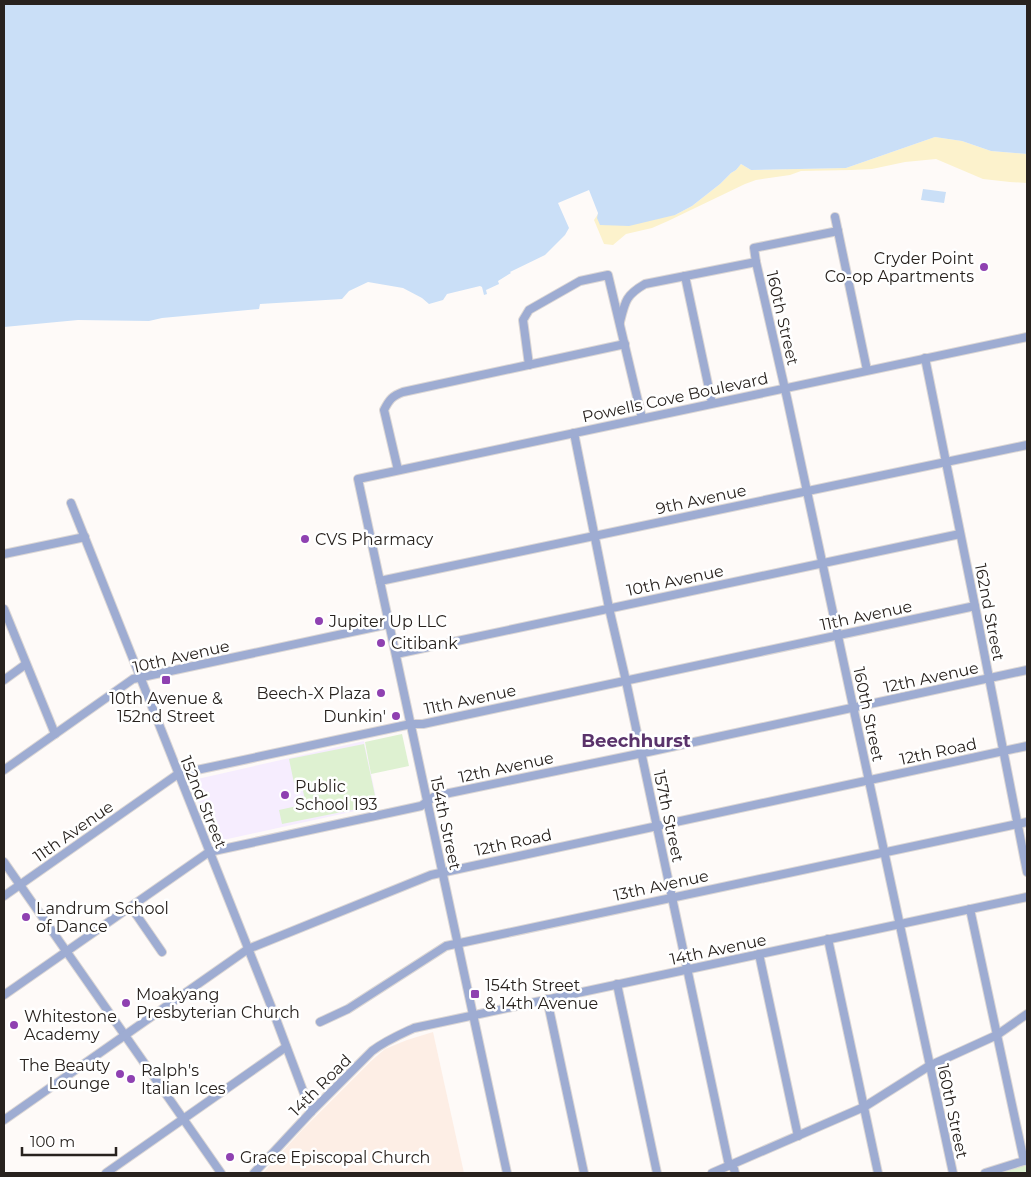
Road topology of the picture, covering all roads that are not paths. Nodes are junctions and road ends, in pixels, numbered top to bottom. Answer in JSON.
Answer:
{"nodes":[{"id":1,"x":834,"y":217,"type":"dead end"},
{"id":2,"x":838,"y":231,"type":"junction"},
{"id":3,"x":756,"y":262,"type":"junction"},
{"id":4,"x":685,"y":276,"type":"junction"},
{"id":5,"x":620,"y":324,"type":"junction"},
{"id":6,"x":1027,"y":337,"type":"edge"},
{"id":7,"x":625,"y":344,"type":"junction"},
{"id":8,"x":925,"y":358,"type":"junction"},
{"id":9,"x":529,"y":365,"type":"junction"},
{"id":10,"x":867,"y":370,"type":"junction"},
{"id":11,"x":785,"y":388,"type":"junction"},
{"id":12,"x":712,"y":403,"type":"junction"},
{"id":13,"x":642,"y":418,"type":"junction"},
{"id":14,"x":574,"y":433,"type":"junction"},
{"id":15,"x":1027,"y":445,"type":"edge"},
{"id":16,"x":946,"y":462,"type":"junction"},
{"id":17,"x":398,"y":470,"type":"junction"},
{"id":18,"x":358,"y":479,"type":"joint"},
{"id":19,"x":807,"y":490,"type":"junction"},
{"id":20,"x":71,"y":504,"type":"dead end"},
{"id":21,"x":960,"y":534,"type":"junction"},
{"id":22,"x":595,"y":536,"type":"junction"},
{"id":23,"x":85,"y":537,"type":"junction"},
{"id":24,"x":4,"y":554,"type":"edge"},
{"id":25,"x":822,"y":563,"type":"junction"},
{"id":26,"x":380,"y":581,"type":"junction"},
{"id":27,"x":975,"y":606,"type":"junction"},
{"id":28,"x":609,"y":608,"type":"junction"},
{"id":29,"x":4,"y":609,"type":"edge"},
{"id":30,"x":389,"y":624,"type":"junction"},
{"id":31,"x":838,"y":635,"type":"junction"},
{"id":32,"x":396,"y":654,"type":"junction"},
{"id":33,"x":26,"y":664,"type":"junction"},
{"id":34,"x":1027,"y":670,"type":"edge"},
{"id":35,"x":140,"y":677,"type":"junction"},
{"id":36,"x":989,"y":679,"type":"junction"},
{"id":37,"x":4,"y":680,"type":"edge"},
{"id":38,"x":626,"y":681,"type":"junction"},
{"id":39,"x":853,"y":708,"type":"junction"},
{"id":40,"x":411,"y":724,"type":"junction"},
{"id":41,"x":55,"y":734,"type":"junction"},
{"id":42,"x":1027,"y":746,"type":"edge"},
{"id":43,"x":1003,"y":751,"type":"junction"},
{"id":44,"x":642,"y":753,"type":"junction"},
{"id":45,"x":4,"y":770,"type":"edge"},
{"id":46,"x":178,"y":774,"type":"junction"},
{"id":47,"x":868,"y":780,"type":"junction"},
{"id":48,"x":427,"y":801,"type":"junction"},
{"id":49,"x":1027,"y":822,"type":"edge"},
{"id":50,"x":1018,"y":824,"type":"junction"},
{"id":51,"x":657,"y":825,"type":"junction"},
{"id":52,"x":209,"y":852,"type":"junction"},
{"id":53,"x":884,"y":852,"type":"junction"},
{"id":54,"x":4,"y":862,"type":"edge"},
{"id":55,"x":442,"y":872,"type":"junction"},
{"id":56,"x":1027,"y":872,"type":"edge"},
{"id":57,"x":20,"y":885,"type":"junction"},
{"id":58,"x":4,"y":896,"type":"edge"},
{"id":59,"x":672,"y":897,"type":"junction"},
{"id":60,"x":1027,"y":897,"type":"edge"},
{"id":61,"x":131,"y":906,"type":"junction"},
{"id":62,"x":970,"y":909,"type":"junction"},
{"id":63,"x":899,"y":924,"type":"junction"},
{"id":64,"x":828,"y":939,"type":"junction"},
{"id":65,"x":457,"y":943,"type":"junction"},
{"id":66,"x":248,"y":949,"type":"junction"},
{"id":67,"x":67,"y":952,"type":"junction"},
{"id":68,"x":162,"y":952,"type":"dead end"},
{"id":69,"x":759,"y":954,"type":"junction"},
{"id":70,"x":688,"y":969,"type":"junction"},
{"id":71,"x":617,"y":984,"type":"junction"},
{"id":72,"x":4,"y":996,"type":"edge"},
{"id":73,"x":547,"y":999,"type":"junction"},
{"id":74,"x":1027,"y":1014,"type":"edge"},
{"id":75,"x":473,"y":1015,"type":"junction"},
{"id":76,"x":320,"y":1022,"type":"dead end"},
{"id":77,"x":414,"y":1028,"type":"joint"},
{"id":78,"x":997,"y":1035,"type":"junction"},
{"id":79,"x":125,"y":1036,"type":"junction"},
{"id":80,"x":286,"y":1047,"type":"junction"},
{"id":81,"x":929,"y":1066,"type":"junction"},
{"id":82,"x":864,"y":1107,"type":"junction"},
{"id":83,"x":311,"y":1112,"type":"junction"},
{"id":84,"x":183,"y":1119,"type":"junction"},
{"id":85,"x":4,"y":1120,"type":"edge"},
{"id":86,"x":798,"y":1136,"type":"junction"},
{"id":87,"x":1026,"y":1161,"type":"edge"},
{"id":88,"x":731,"y":1164,"type":"junction"},
{"id":89,"x":106,"y":1173,"type":"edge"},
{"id":90,"x":221,"y":1173,"type":"edge"},
{"id":91,"x":254,"y":1173,"type":"edge"},
{"id":92,"x":507,"y":1173,"type":"edge"},
{"id":93,"x":584,"y":1173,"type":"edge"},
{"id":94,"x":657,"y":1173,"type":"edge"},
{"id":95,"x":712,"y":1173,"type":"edge"},
{"id":96,"x":735,"y":1173,"type":"edge"},
{"id":97,"x":878,"y":1173,"type":"edge"},
{"id":98,"x":953,"y":1173,"type":"edge"},
{"id":99,"x":985,"y":1173,"type":"edge"}],
"edges":[{"from":1,"to":2,"type":"street"},
{"from":2,"to":3,"type":"street"},
{"from":2,"to":10,"type":"street"},
{"from":3,"to":4,"type":"street"},
{"from":3,"to":11,"type":"street","name":"160th Street"},
{"from":4,"to":5,"type":"street"},
{"from":4,"to":12,"type":"street"},
{"from":5,"to":7,"type":"street"},
{"from":5,"to":9,"type":"street"},
{"from":6,"to":8,"type":"street","name":"Powells Cove Boulevard"},
{"from":7,"to":9,"type":"street"},
{"from":7,"to":13,"type":"street"},
{"from":8,"to":10,"type":"street","name":"Powells Cove Boulevard"},
{"from":8,"to":16,"type":"street","name":"162nd Street"},
{"from":9,"to":17,"type":"street"},
{"from":10,"to":11,"type":"street","name":"Powells Cove Boulevard"},
{"from":11,"to":12,"type":"street","name":"Powells Cove Boulevard"},
{"from":11,"to":19,"type":"street","name":"160th Street"},
{"from":12,"to":13,"type":"street","name":"Powells Cove Boulevard"},
{"from":13,"to":14,"type":"street","name":"Powells Cove Boulevard"},
{"from":14,"to":17,"type":"street","name":"Powells Cove Boulevard"},
{"from":14,"to":22,"type":"street","name":"157th Street"},
{"from":15,"to":16,"type":"street","name":"9th Avenue"},
{"from":16,"to":19,"type":"street","name":"9th Avenue"},
{"from":16,"to":21,"type":"street","name":"162nd Street"},
{"from":17,"to":18,"type":"street","name":"Powells Cove Boulevard"},
{"from":18,"to":26,"type":"street","name":"154th Street"},
{"from":19,"to":22,"type":"street","name":"9th Avenue"},
{"from":19,"to":25,"type":"street","name":"160th Street"},
{"from":20,"to":23,"type":"street","name":"152nd Street"},
{"from":21,"to":25,"type":"street","name":"10th Avenue"},
{"from":21,"to":27,"type":"street","name":"162nd Street"},
{"from":22,"to":26,"type":"street","name":"9th Avenue"},
{"from":22,"to":28,"type":"street","name":"157th Street"},
{"from":23,"to":24,"type":"street"},
{"from":23,"to":35,"type":"street","name":"152nd Street"},
{"from":25,"to":28,"type":"street","name":"10th Avenue"},
{"from":25,"to":31,"type":"street","name":"160th Street"},
{"from":26,"to":30,"type":"street","name":"154th Street"},
{"from":27,"to":31,"type":"street","name":"11th Avenue"},
{"from":27,"to":36,"type":"street","name":"162nd Street"},
{"from":28,"to":32,"type":"street","name":"10th Avenue"},
{"from":28,"to":38,"type":"street","name":"157th Street"},
{"from":29,"to":33,"type":"street"},
{"from":30,"to":32,"type":"street","name":"154th Street"},
{"from":30,"to":35,"type":"street","name":"10th Avenue"},
{"from":31,"to":38,"type":"street","name":"11th Avenue"},
{"from":31,"to":39,"type":"street","name":"160th Street"},
{"from":32,"to":40,"type":"street","name":"154th Street"},
{"from":33,"to":37,"type":"street"},
{"from":33,"to":41,"type":"street"},
{"from":34,"to":36,"type":"street","name":"12th Avenue"},
{"from":35,"to":41,"type":"street","name":"10th Avenue"},
{"from":35,"to":46,"type":"street","name":"152nd Street"},
{"from":36,"to":39,"type":"street","name":"12th Avenue"},
{"from":36,"to":43,"type":"street","name":"162nd Street"},
{"from":38,"to":40,"type":"street","name":"11th Avenue"},
{"from":38,"to":44,"type":"street","name":"157th Street"},
{"from":39,"to":44,"type":"street","name":"12th Avenue"},
{"from":39,"to":47,"type":"street","name":"160th Street"},
{"from":40,"to":46,"type":"street","name":"11th Avenue"},
{"from":40,"to":48,"type":"street","name":"154th Street"},
{"from":41,"to":45,"type":"street","name":"10th Avenue"},
{"from":42,"to":43,"type":"street","name":"12th Road"},
{"from":43,"to":47,"type":"street","name":"12th Road"},
{"from":43,"to":50,"type":"street","name":"162nd Street"},
{"from":44,"to":48,"type":"street","name":"12th Avenue"},
{"from":44,"to":51,"type":"street","name":"157th Street"},
{"from":46,"to":52,"type":"street","name":"152nd Street"},
{"from":46,"to":57,"type":"street","name":"11th Avenue"},
{"from":47,"to":51,"type":"street","name":"12th Road"},
{"from":47,"to":53,"type":"street","name":"160th Street"},
{"from":48,"to":52,"type":"street","name":"12th Avenue"},
{"from":48,"to":55,"type":"street","name":"154th Street"},
{"from":49,"to":50,"type":"street","name":"13th Avenue"},
{"from":50,"to":53,"type":"street","name":"13th Avenue"},
{"from":50,"to":56,"type":"street","name":"162nd Street"},
{"from":51,"to":55,"type":"street","name":"12th Road"},
{"from":51,"to":59,"type":"street","name":"157th Street"},
{"from":52,"to":61,"type":"street","name":"12th Avenue"},
{"from":52,"to":66,"type":"street","name":"152nd Street"},
{"from":53,"to":59,"type":"street","name":"13th Avenue"},
{"from":53,"to":63,"type":"street","name":"160th Street"},
{"from":54,"to":57,"type":"street"},
{"from":55,"to":65,"type":"street","name":"154th Street"},
{"from":55,"to":66,"type":"street","name":"12th Road"},
{"from":57,"to":58,"type":"street","name":"11th Avenue"},
{"from":57,"to":67,"type":"street"},
{"from":59,"to":65,"type":"street","name":"13th Avenue"},
{"from":59,"to":70,"type":"street","name":"157th Street"},
{"from":60,"to":62,"type":"street","name":"14th Avenue"},
{"from":61,"to":67,"type":"street","name":"12th Avenue"},
{"from":61,"to":68,"type":"street"},
{"from":62,"to":63,"type":"street","name":"14th Avenue"},
{"from":62,"to":78,"type":"street"},
{"from":63,"to":64,"type":"street","name":"14th Avenue"},
{"from":63,"to":81,"type":"street","name":"160th Street"},
{"from":64,"to":69,"type":"street","name":"14th Avenue"},
{"from":64,"to":82,"type":"street"},
{"from":65,"to":75,"type":"street","name":"154th Street"},
{"from":65,"to":76,"type":"street","name":"13th Avenue"},
{"from":66,"to":79,"type":"street","name":"12th Road"},
{"from":66,"to":80,"type":"street","name":"152nd Street"},
{"from":67,"to":72,"type":"street","name":"12th Avenue"},
{"from":67,"to":79,"type":"street"},
{"from":69,"to":70,"type":"street","name":"14th Avenue"},
{"from":69,"to":86,"type":"street"},
{"from":70,"to":71,"type":"street","name":"14th Avenue"},
{"from":70,"to":88,"type":"street","name":"157th Street"},
{"from":71,"to":73,"type":"street","name":"14th Avenue"},
{"from":71,"to":94,"type":"street"},
{"from":73,"to":75,"type":"street","name":"14th Avenue"},
{"from":73,"to":93,"type":"street"},
{"from":74,"to":78,"type":"street"},
{"from":75,"to":77,"type":"street","name":"14th Avenue"},
{"from":75,"to":92,"type":"street","name":"154th Street"},
{"from":77,"to":83,"type":"street","name":"14th Road"},
{"from":78,"to":81,"type":"street"},
{"from":78,"to":87,"type":"street"},
{"from":79,"to":84,"type":"street"},
{"from":79,"to":85,"type":"street","name":"12th Road"},
{"from":80,"to":83,"type":"street","name":"152nd Street"},
{"from":80,"to":84,"type":"street"},
{"from":81,"to":82,"type":"street"},
{"from":81,"to":98,"type":"street","name":"160th Street"},
{"from":82,"to":86,"type":"street"},
{"from":82,"to":97,"type":"street"},
{"from":83,"to":91,"type":"street","name":"14th Road"},
{"from":84,"to":89,"type":"street"},
{"from":84,"to":90,"type":"street"},
{"from":86,"to":88,"type":"street"},
{"from":87,"to":99,"type":"street"},
{"from":88,"to":95,"type":"street"},
{"from":88,"to":96,"type":"street","name":"157th Street"}]}
